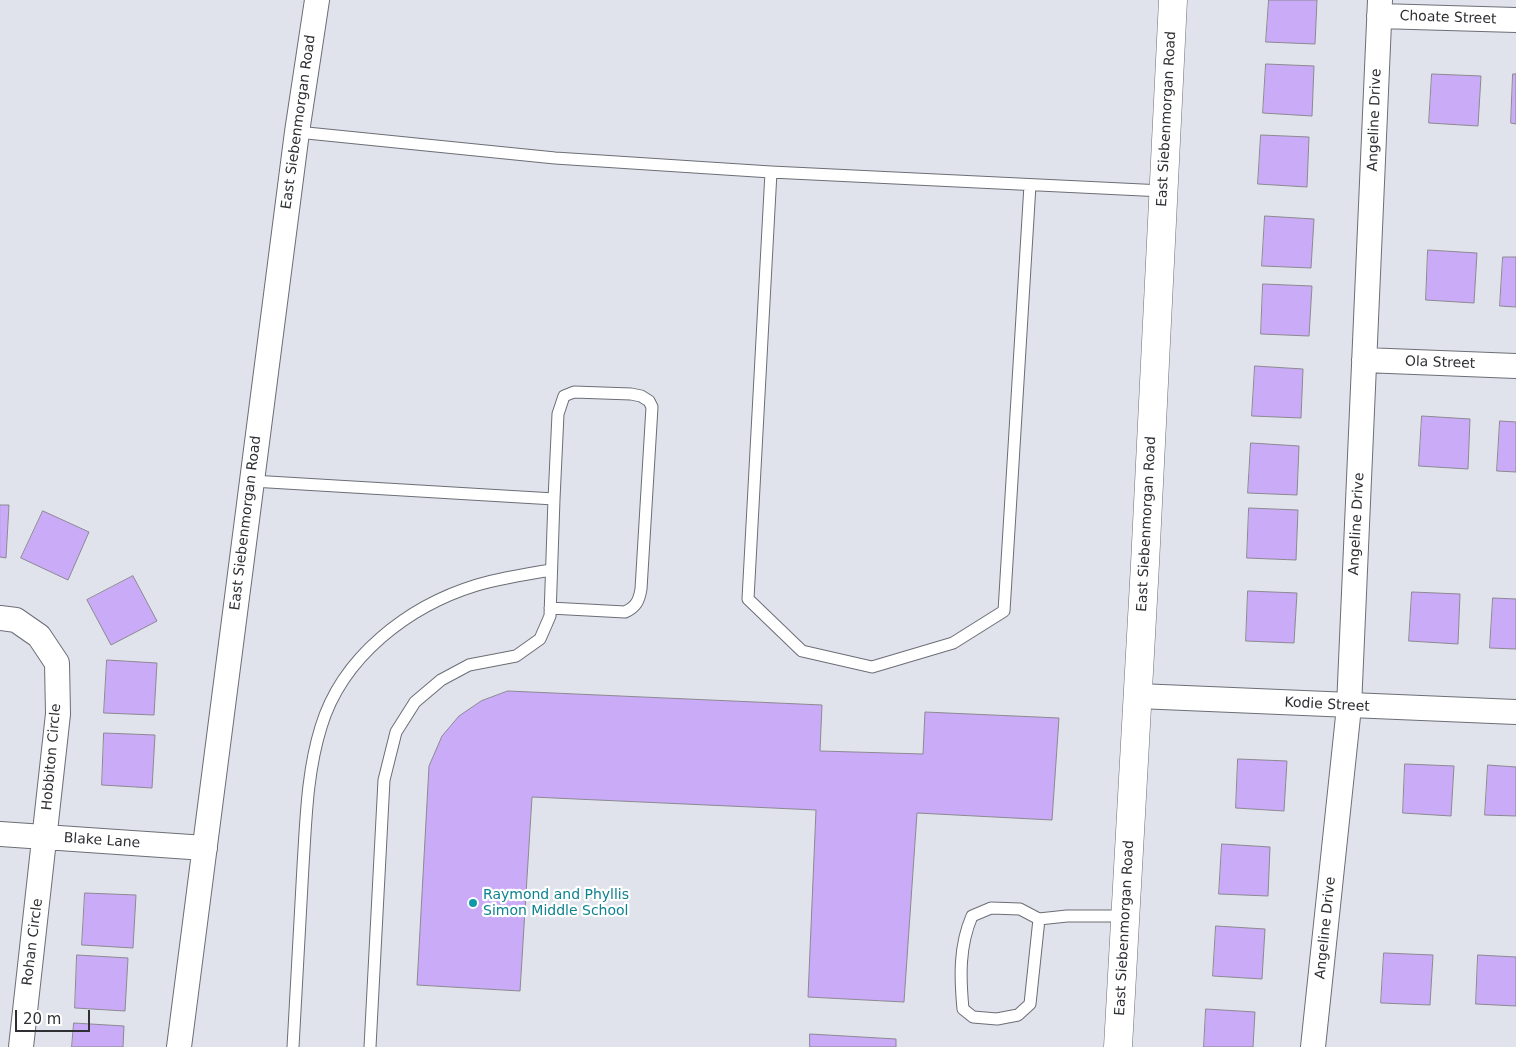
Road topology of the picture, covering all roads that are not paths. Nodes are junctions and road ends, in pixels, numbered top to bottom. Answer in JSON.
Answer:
{"nodes":[{"id":1,"x":317,"y":0,"type":"edge"},
{"id":2,"x":1173,"y":0,"type":"edge"},
{"id":3,"x":1379,"y":8,"type":"edge"},
{"id":4,"x":1516,"y":20,"type":"edge"},
{"id":5,"x":297,"y":132,"type":"junction"},
{"id":6,"x":770,"y":172,"type":"junction"},
{"id":7,"x":1030,"y":185,"type":"junction"},
{"id":8,"x":1163,"y":191,"type":"junction"},
{"id":9,"x":1364,"y":360,"type":"junction"},
{"id":10,"x":1516,"y":366,"type":"edge"},
{"id":11,"x":252,"y":480,"type":"junction"},
{"id":12,"x":554,"y":499,"type":"junction"},
{"id":13,"x":551,"y":570,"type":"junction"},
{"id":14,"x":550,"y":608,"type":"junction"},
{"id":15,"x":0,"y":618,"type":"edge"},
{"id":16,"x":1138,"y":696,"type":"junction"},
{"id":17,"x":1349,"y":707,"type":"junction"},
{"id":18,"x":1516,"y":712,"type":"edge"},
{"id":19,"x":0,"y":834,"type":"edge"},
{"id":20,"x":45,"y":837,"type":"junction"},
{"id":21,"x":205,"y":848,"type":"junction"},
{"id":22,"x":1126,"y":916,"type":"junction"},
{"id":23,"x":1039,"y":920,"type":"junction"},
{"id":24,"x":20,"y":1047,"type":"edge"},
{"id":25,"x":179,"y":1047,"type":"edge"},
{"id":26,"x":293,"y":1047,"type":"edge"},
{"id":27,"x":370,"y":1047,"type":"edge"},
{"id":28,"x":1118,"y":1047,"type":"edge"},
{"id":29,"x":1313,"y":1047,"type":"edge"}],
"edges":[{"from":1,"to":5,"type":"street","name":"East Siebenmorgan Road"},
{"from":2,"to":8,"type":"street","name":"East Siebenmorgan Road"},
{"from":3,"to":4,"type":"street","name":"Choate Street"},
{"from":3,"to":9,"type":"street","name":"Angeline Drive"},
{"from":5,"to":6,"type":"lane"},
{"from":5,"to":11,"type":"street","name":"East Siebenmorgan Road"},
{"from":6,"to":7,"type":"lane"},
{"from":6,"to":7,"type":"lane"},
{"from":7,"to":8,"type":"lane"},
{"from":8,"to":16,"type":"street","name":"East Siebenmorgan Road"},
{"from":9,"to":10,"type":"street","name":"Ola Street"},
{"from":9,"to":17,"type":"street","name":"Angeline Drive"},
{"from":11,"to":12,"type":"lane"},
{"from":11,"to":21,"type":"street","name":"East Siebenmorgan Road"},
{"from":12,"to":13,"type":"lane"},
{"from":12,"to":14,"type":"lane"},
{"from":13,"to":14,"type":"lane"},
{"from":13,"to":26,"type":"lane"},
{"from":14,"to":27,"type":"lane"},
{"from":15,"to":20,"type":"street","name":"Hobbiton Circle"},
{"from":16,"to":17,"type":"street","name":"Kodie Street"},
{"from":16,"to":22,"type":"street","name":"East Siebenmorgan Road"},
{"from":17,"to":18,"type":"street","name":"Kodie Street"},
{"from":17,"to":29,"type":"street","name":"Angeline Drive"},
{"from":19,"to":20,"type":"street","name":"Blake Lane"},
{"from":20,"to":21,"type":"street","name":"Blake Lane"},
{"from":20,"to":24,"type":"street","name":"Rohan Circle"},
{"from":21,"to":25,"type":"street","name":"East Siebenmorgan Road"},
{"from":22,"to":23,"type":"lane"},
{"from":22,"to":28,"type":"street","name":"East Siebenmorgan Road"},
{"from":23,"to":23,"type":"lane"}]}
